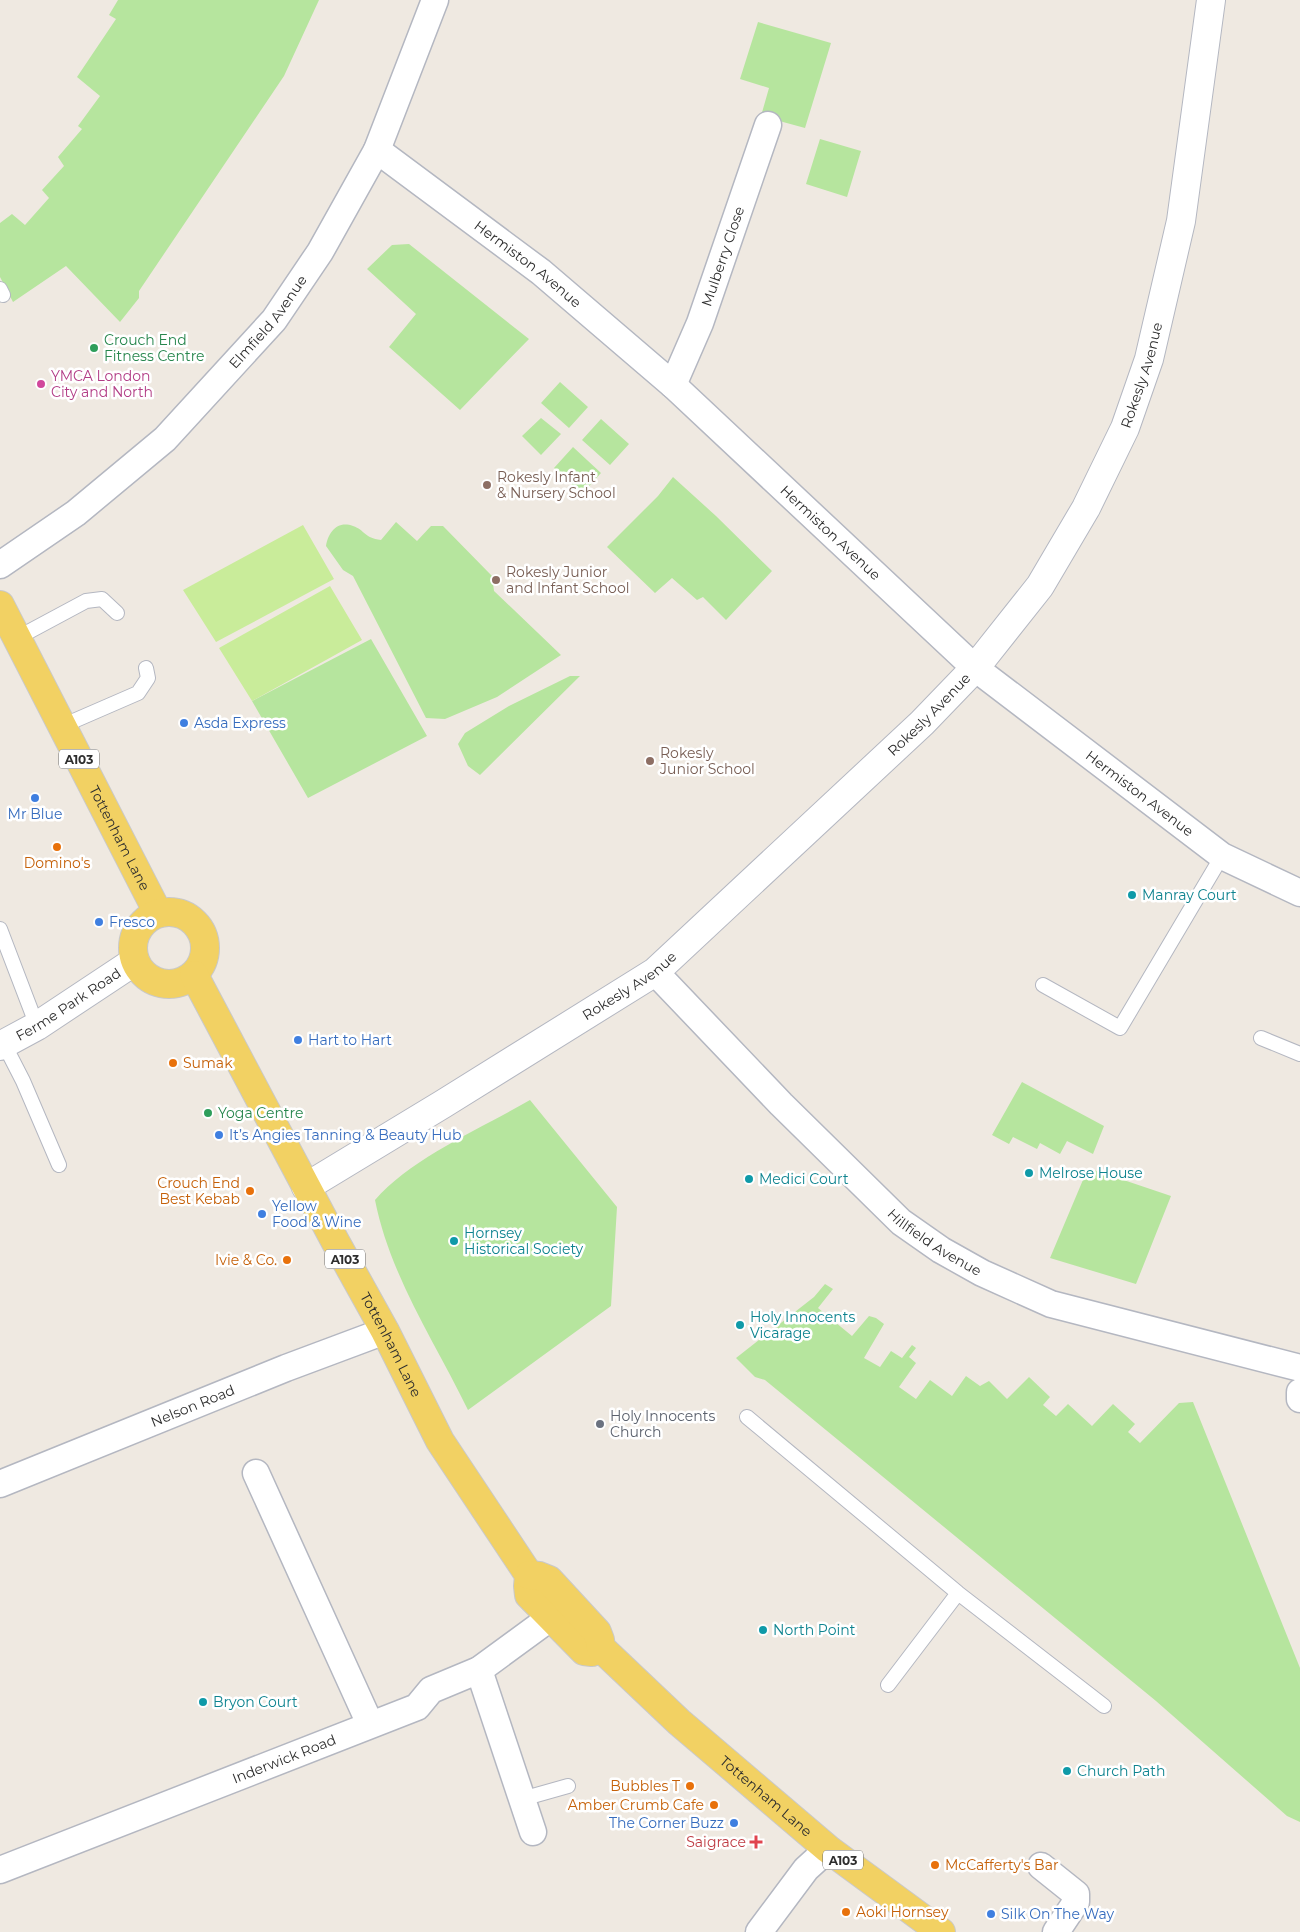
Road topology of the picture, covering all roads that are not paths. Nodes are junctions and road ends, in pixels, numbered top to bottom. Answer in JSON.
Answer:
{"nodes":[{"id":1,"x":435,"y":0,"type":"edge"},
{"id":2,"x":1211,"y":0,"type":"edge"},
{"id":3,"x":768,"y":126,"type":"dead end"},
{"id":4,"x":377,"y":150,"type":"junction"},
{"id":5,"x":673,"y":386,"type":"junction"},
{"id":6,"x":0,"y":565,"type":"edge"},
{"id":7,"x":0,"y":605,"type":"edge"},
{"id":8,"x":117,"y":613,"type":"dead end"},
{"id":9,"x":17,"y":638,"type":"junction"},
{"id":10,"x":146,"y":668,"type":"dead end"},
{"id":11,"x":975,"y":668,"type":"junction"},
{"id":12,"x":62,"y":726,"type":"junction"},
{"id":13,"x":1222,"y":856,"type":"junction"},
{"id":14,"x":1300,"y":892,"type":"edge"},
{"id":15,"x":158,"y":913,"type":"junction"},
{"id":16,"x":0,"y":929,"type":"edge"},
{"id":17,"x":135,"y":961,"type":"junction"},
{"id":18,"x":655,"y":972,"type":"junction"},
{"id":19,"x":194,"y":975,"type":"junction"},
{"id":20,"x":1044,"y":985,"type":"dead end"},
{"id":21,"x":37,"y":1026,"type":"junction"},
{"id":22,"x":1261,"y":1038,"type":"dead end"},
{"id":23,"x":2,"y":1045,"type":"edge"},
{"id":24,"x":1300,"y":1054,"type":"edge"},
{"id":25,"x":59,"y":1165,"type":"dead end"},
{"id":26,"x":306,"y":1187,"type":"junction"},
{"id":27,"x":385,"y":1330,"type":"junction"},
{"id":28,"x":1300,"y":1368,"type":"edge"},
{"id":29,"x":1300,"y":1392,"type":"edge"},
{"id":30,"x":1300,"y":1399,"type":"edge"},
{"id":31,"x":747,"y":1417,"type":"dead end"},
{"id":32,"x":256,"y":1473,"type":"dead end"},
{"id":33,"x":0,"y":1484,"type":"edge"},
{"id":34,"x":529,"y":1575,"type":"junction"},
{"id":35,"x":958,"y":1593,"type":"junction"},
{"id":36,"x":550,"y":1618,"type":"junction"},
{"id":37,"x":601,"y":1648,"type":"junction"},
{"id":38,"x":479,"y":1670,"type":"junction"},
{"id":39,"x":888,"y":1685,"type":"dead end"},
{"id":40,"x":1104,"y":1706,"type":"dead end"},
{"id":41,"x":370,"y":1724,"type":"junction"},
{"id":42,"x":568,"y":1786,"type":"dead end"},
{"id":43,"x":522,"y":1799,"type":"junction"},
{"id":44,"x":533,"y":1832,"type":"dead end"},
{"id":45,"x":828,"y":1849,"type":"junction"},
{"id":46,"x":1041,"y":1866,"type":"dead end"},
{"id":47,"x":0,"y":1870,"type":"edge"},
{"id":48,"x":759,"y":1932,"type":"edge"},
{"id":49,"x":941,"y":1932,"type":"edge"},
{"id":50,"x":1056,"y":1932,"type":"edge"}],
"edges":[{"from":1,"to":4,"type":"street","name":"Elmfield Avenue"},
{"from":2,"to":11,"type":"street","name":"Rokesly Avenue"},
{"from":3,"to":5,"type":"street","name":"Mulberry Close"},
{"from":4,"to":5,"type":"street","name":"Hermiston Avenue"},
{"from":4,"to":6,"type":"street","name":"Elmfield Avenue"},
{"from":5,"to":11,"type":"street","name":"Hermiston Avenue"},
{"from":7,"to":9,"type":"main road","name":"Tottenham Lane","number":"A103"},
{"from":8,"to":9,"type":"lane"},
{"from":9,"to":12,"type":"main road","name":"Tottenham Lane","number":"A103"},
{"from":10,"to":12,"type":"lane"},
{"from":11,"to":13,"type":"street","name":"Hermiston Avenue"},
{"from":11,"to":18,"type":"street","name":"Rokesly Avenue"},
{"from":12,"to":15,"type":"main road","name":"Tottenham Lane","number":"A103"},
{"from":13,"to":14,"type":"street","name":"Hermiston Avenue"},
{"from":13,"to":20,"type":"lane"},
{"from":15,"to":17,"type":"main road"},
{"from":15,"to":19,"type":"main road"},
{"from":16,"to":21,"type":"lane"},
{"from":17,"to":19,"type":"main road"},
{"from":17,"to":21,"type":"street","name":"Ferme Park Road"},
{"from":18,"to":26,"type":"street","name":"Rokesly Avenue"},
{"from":18,"to":28,"type":"street","name":"Hillfield Avenue"},
{"from":19,"to":26,"type":"main road","name":"Tottenham Lane"},
{"from":21,"to":23,"type":"street","name":"Ferme Park Road"},
{"from":22,"to":24,"type":"lane"},
{"from":23,"to":25,"type":"lane"},
{"from":26,"to":27,"type":"main road","name":"Tottenham Lane","number":"A103"},
{"from":27,"to":33,"type":"street","name":"Nelson Road"},
{"from":27,"to":34,"type":"main road","name":"Tottenham Lane","number":"A103"},
{"from":29,"to":30,"type":"street"},
{"from":31,"to":35,"type":"lane"},
{"from":32,"to":41,"type":"street"},
{"from":34,"to":36,"type":"main road","name":"Tottenham Lane","number":"A103"},
{"from":34,"to":37,"type":"main road","name":"Tottenham Lane","number":"A103"},
{"from":35,"to":39,"type":"lane"},
{"from":35,"to":40,"type":"lane"},
{"from":36,"to":37,"type":"main road","name":"Tottenham Lane","number":"A103"},
{"from":36,"to":38,"type":"street","name":"Inderwick Road"},
{"from":37,"to":45,"type":"main road","name":"Tottenham Lane","number":"A103"},
{"from":38,"to":41,"type":"street","name":"Inderwick Road"},
{"from":38,"to":43,"type":"street"},
{"from":41,"to":47,"type":"street","name":"Inderwick Road"},
{"from":42,"to":43,"type":"lane"},
{"from":43,"to":44,"type":"street"},
{"from":45,"to":48,"type":"street"},
{"from":45,"to":49,"type":"main road","name":"Tottenham Lane","number":"A103"},
{"from":46,"to":50,"type":"street"}]}
